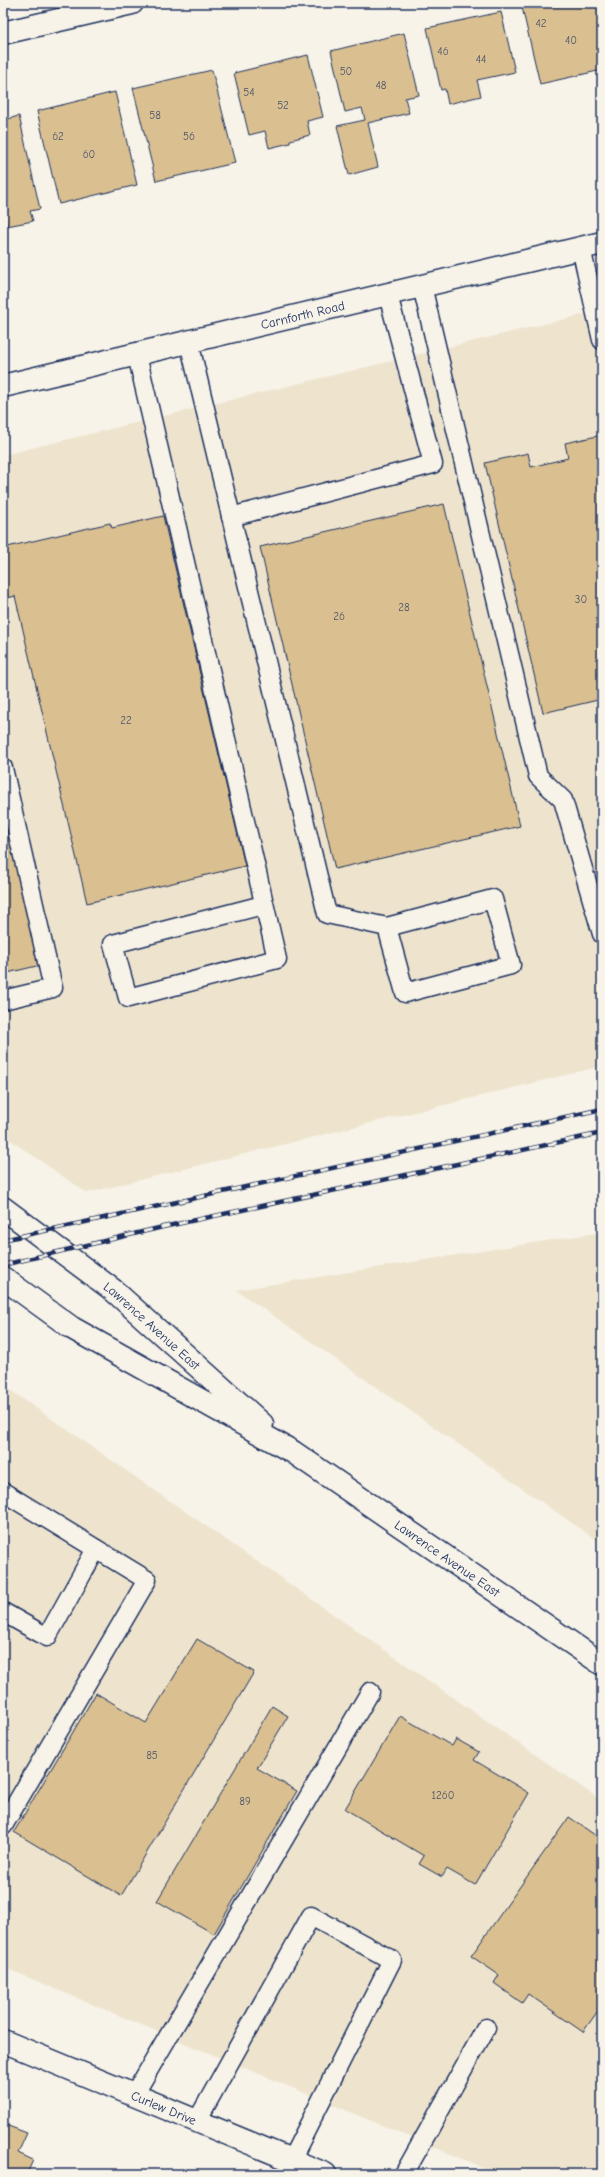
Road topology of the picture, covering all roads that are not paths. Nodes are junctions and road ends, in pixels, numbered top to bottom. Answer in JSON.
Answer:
{"nodes":[{"id":1,"x":132,"y":3,"type":"edge"},
{"id":2,"x":3,"y":33,"type":"edge"},
{"id":3,"x":592,"y":246,"type":"edge"},
{"id":4,"x":422,"y":286,"type":"junction"},
{"id":5,"x":388,"y":294,"type":"junction"},
{"id":6,"x":602,"y":340,"type":"edge"},
{"id":7,"x":189,"y":342,"type":"junction"},
{"id":8,"x":137,"y":355,"type":"junction"},
{"id":9,"x":3,"y":386,"type":"edge"},
{"id":10,"x":231,"y":517,"type":"junction"},
{"id":11,"x":3,"y":768,"type":"edge"},
{"id":12,"x":263,"y":905,"type":"junction"},
{"id":13,"x":387,"y":927,"type":"junction"},
{"id":14,"x":602,"y":934,"type":"edge"},
{"id":15,"x":3,"y":1000,"type":"edge"},
{"id":16,"x":3,"y":1208,"type":"edge"},
{"id":17,"x":3,"y":1278,"type":"edge"},
{"id":18,"x":293,"y":1452,"type":"junction"},
{"id":19,"x":3,"y":1492,"type":"edge"},
{"id":20,"x":96,"y":1549,"type":"junction"},
{"id":21,"x":3,"y":1612,"type":"edge"},
{"id":22,"x":602,"y":1664,"type":"edge"},
{"id":23,"x":370,"y":1692,"type":"dead end"},
{"id":24,"x":3,"y":1826,"type":"edge"},
{"id":25,"x":486,"y":2028,"type":"dead end"},
{"id":26,"x":3,"y":2041,"type":"edge"},
{"id":27,"x":134,"y":2095,"type":"junction"},
{"id":28,"x":197,"y":2121,"type":"junction"},
{"id":29,"x":291,"y":2160,"type":"junction"},
{"id":30,"x":326,"y":2174,"type":"edge"},
{"id":31,"x":404,"y":2174,"type":"edge"}],
"edges":[{"from":1,"to":2,"type":"street"},
{"from":3,"to":4,"type":"street","name":"Carnforth Road"},
{"from":3,"to":6,"type":"lane"},
{"from":4,"to":5,"type":"street","name":"Carnforth Road"},
{"from":4,"to":14,"type":"lane"},
{"from":5,"to":7,"type":"street","name":"Carnforth Road"},
{"from":5,"to":10,"type":"lane"},
{"from":7,"to":8,"type":"street","name":"Carnforth Road"},
{"from":7,"to":10,"type":"lane"},
{"from":8,"to":9,"type":"street","name":"Carnforth Road"},
{"from":8,"to":12,"type":"lane"},
{"from":10,"to":13,"type":"lane"},
{"from":11,"to":15,"type":"lane"},
{"from":12,"to":12,"type":"lane"},
{"from":13,"to":13,"type":"lane"},
{"from":16,"to":18,"type":"street","name":"Lawrence Avenue East"},
{"from":17,"to":18,"type":"street","name":"Lawrence Avenue East"},
{"from":18,"to":22,"type":"street","name":"Lawrence Avenue East"},
{"from":19,"to":20,"type":"lane"},
{"from":20,"to":21,"type":"lane"},
{"from":20,"to":24,"type":"lane"},
{"from":23,"to":27,"type":"lane"},
{"from":25,"to":31,"type":"lane"},
{"from":26,"to":27,"type":"street","name":"Curlew Drive"},
{"from":27,"to":28,"type":"street","name":"Curlew Drive"},
{"from":28,"to":29,"type":"street","name":"Curlew Drive"},
{"from":28,"to":29,"type":"lane"},
{"from":29,"to":30,"type":"street","name":"Curlew Drive"}]}
